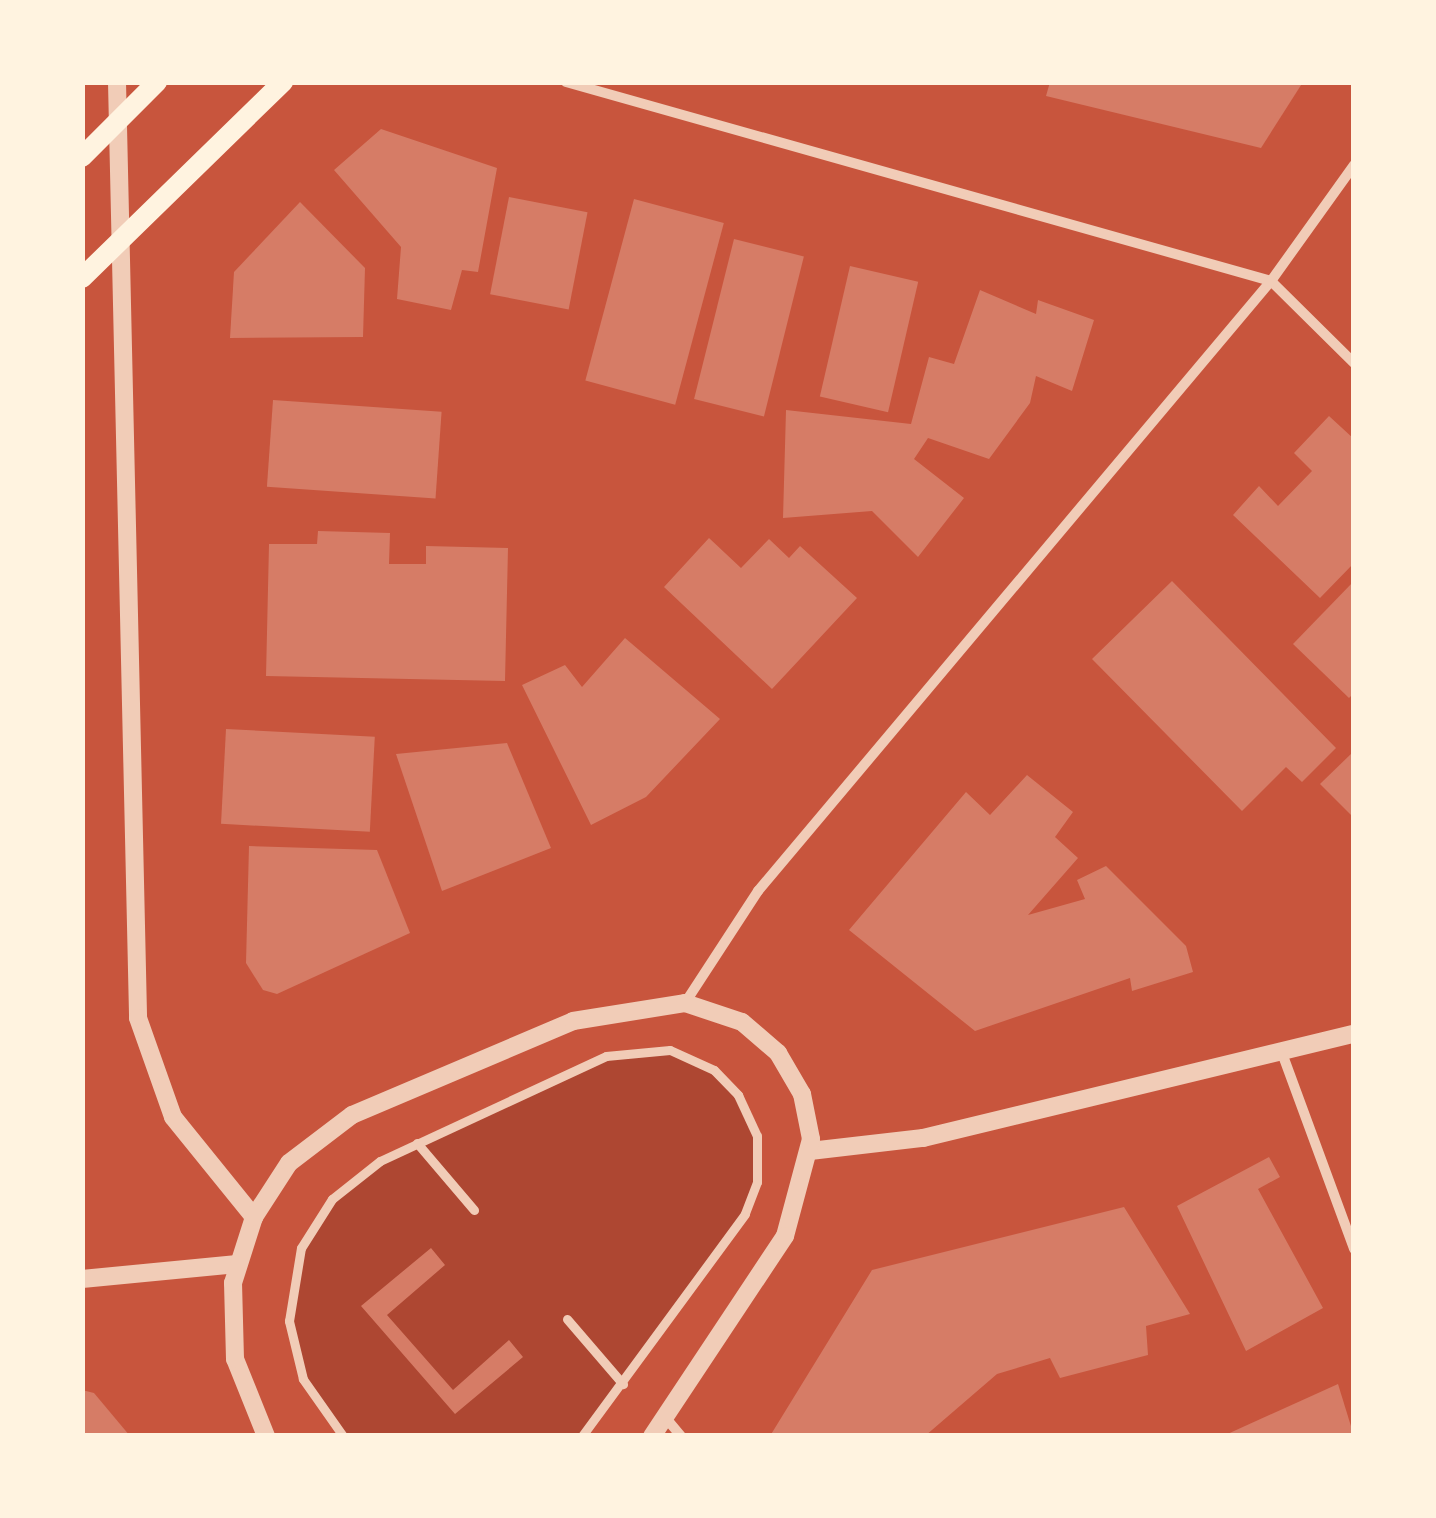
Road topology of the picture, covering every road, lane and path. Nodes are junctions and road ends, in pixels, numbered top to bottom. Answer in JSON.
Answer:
{"nodes":[{"id":1,"x":117,"y":82,"type":"edge"},
{"id":2,"x":157,"y":82,"type":"edge"},
{"id":3,"x":283,"y":82,"type":"edge"},
{"id":4,"x":566,"y":82,"type":"edge"},
{"id":5,"x":117,"y":119,"type":"junction"},
{"id":6,"x":82,"y":157,"type":"edge"},
{"id":7,"x":1354,"y":165,"type":"edge"},
{"id":8,"x":124,"y":231,"type":"junction"},
{"id":9,"x":82,"y":278,"type":"edge"},
{"id":10,"x":1271,"y":281,"type":"junction"},
{"id":11,"x":1354,"y":363,"type":"edge"},
{"id":12,"x":685,"y":1003,"type":"junction"},
{"id":13,"x":1354,"y":1034,"type":"edge"},
{"id":14,"x":1282,"y":1053,"type":"junction"},
{"id":15,"x":417,"y":1144,"type":"junction"},
{"id":16,"x":810,"y":1152,"type":"junction"},
{"id":17,"x":474,"y":1210,"type":"dead end"},
{"id":18,"x":254,"y":1216,"type":"junction"},
{"id":19,"x":1354,"y":1249,"type":"edge"},
{"id":20,"x":237,"y":1264,"type":"junction"},
{"id":21,"x":82,"y":1279,"type":"edge"},
{"id":22,"x":566,"y":1319,"type":"dead end"},
{"id":23,"x":623,"y":1384,"type":"junction"},
{"id":24,"x":665,"y":1417,"type":"junction"},
{"id":25,"x":266,"y":1436,"type":"edge"},
{"id":26,"x":343,"y":1436,"type":"edge"},
{"id":27,"x":582,"y":1436,"type":"edge"},
{"id":28,"x":652,"y":1436,"type":"edge"},
{"id":29,"x":681,"y":1436,"type":"edge"}],
"edges":[{"from":1,"to":5,"type":"street"},
{"from":2,"to":5,"type":"main road"},
{"from":3,"to":8,"type":"main road"},
{"from":4,"to":10,"type":"street"},
{"from":5,"to":6,"type":"main road"},
{"from":5,"to":8,"type":"street"},
{"from":7,"to":10,"type":"street"},
{"from":8,"to":9,"type":"main road"},
{"from":8,"to":18,"type":"street"},
{"from":10,"to":11,"type":"street"},
{"from":10,"to":12,"type":"street"},
{"from":12,"to":16,"type":"street"},
{"from":12,"to":18,"type":"street"},
{"from":13,"to":14,"type":"street"},
{"from":14,"to":16,"type":"street"},
{"from":14,"to":19,"type":"street"},
{"from":15,"to":17,"type":"street"},
{"from":15,"to":23,"type":"street"},
{"from":15,"to":26,"type":"street"},
{"from":16,"to":24,"type":"street"},
{"from":18,"to":20,"type":"street"},
{"from":20,"to":21,"type":"street"},
{"from":20,"to":25,"type":"street"},
{"from":22,"to":23,"type":"street"},
{"from":23,"to":27,"type":"street"},
{"from":24,"to":28,"type":"street"},
{"from":24,"to":29,"type":"street"}]}
